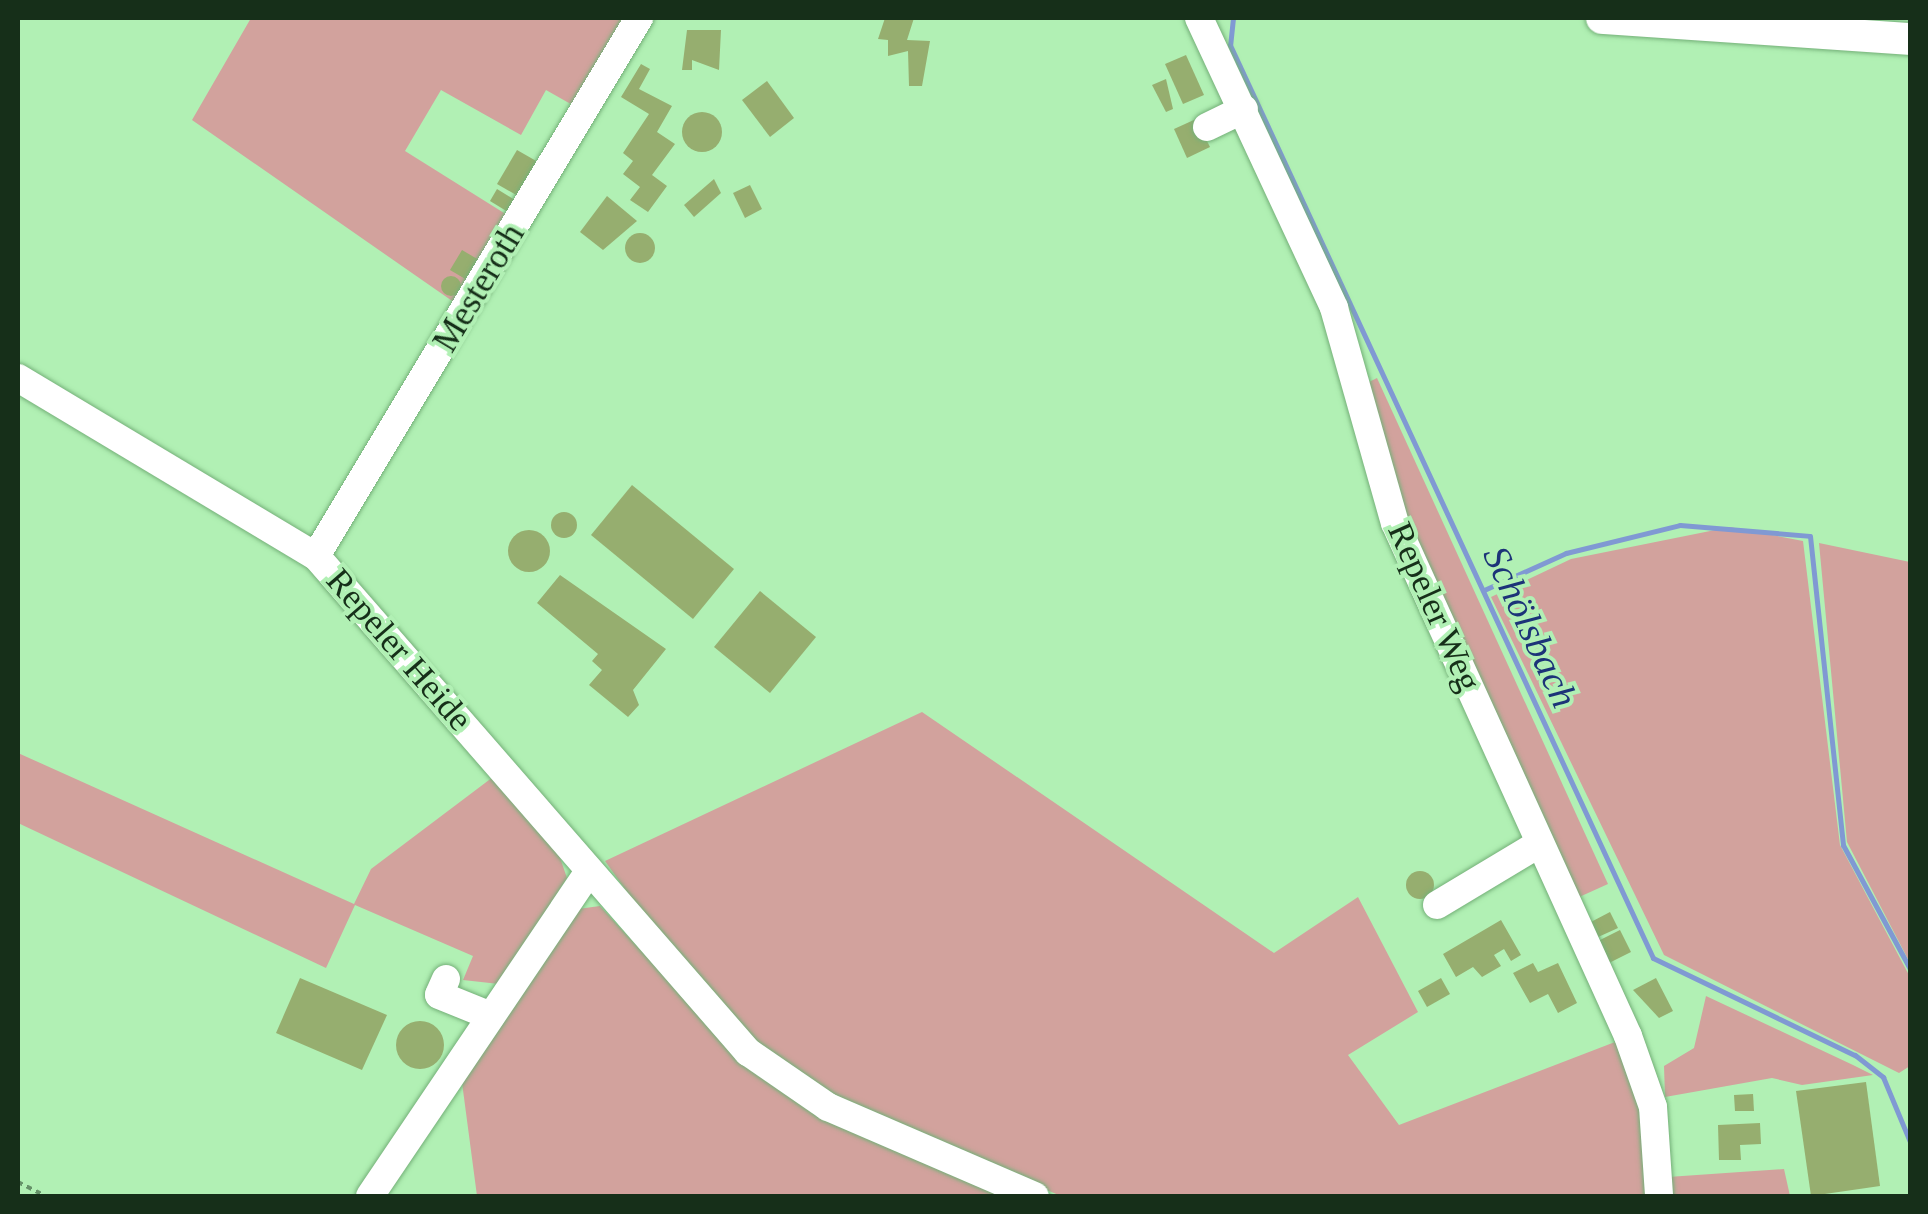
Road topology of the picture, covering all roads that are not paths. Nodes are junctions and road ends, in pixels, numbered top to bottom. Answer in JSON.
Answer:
{"nodes":[{"id":1,"x":639,"y":18,"type":"edge"},
{"id":2,"x":1199,"y":18,"type":"edge"},
{"id":3,"x":1602,"y":18,"type":"edge"},
{"id":4,"x":1910,"y":40,"type":"edge"},
{"id":5,"x":1244,"y":109,"type":"junction"},
{"id":6,"x":1207,"y":127,"type":"dead end"},
{"id":7,"x":18,"y":378,"type":"edge"},
{"id":8,"x":316,"y":556,"type":"junction"},
{"id":9,"x":1540,"y":844,"type":"junction"},
{"id":10,"x":587,"y":874,"type":"junction"},
{"id":11,"x":1437,"y":905,"type":"dead end"},
{"id":12,"x":446,"y":979,"type":"dead end"},
{"id":13,"x":491,"y":1016,"type":"junction"},
{"id":14,"x":370,"y":1196,"type":"edge"},
{"id":15,"x":1035,"y":1196,"type":"edge"},
{"id":16,"x":1659,"y":1196,"type":"edge"}],
"edges":[{"from":1,"to":8,"type":"street","name":"Mesteroth"},
{"from":2,"to":5,"type":"street","name":"Repeler Weg"},
{"from":3,"to":4,"type":"main road"},
{"from":5,"to":6,"type":"street"},
{"from":5,"to":9,"type":"street","name":"Repeler Weg"},
{"from":7,"to":8,"type":"street","name":"Repeler Heide"},
{"from":8,"to":10,"type":"street","name":"Repeler Heide"},
{"from":9,"to":11,"type":"street"},
{"from":9,"to":16,"type":"street","name":"Repeler Weg"},
{"from":10,"to":13,"type":"street"},
{"from":10,"to":15,"type":"street","name":"Repeler Heide"},
{"from":12,"to":13,"type":"street"},
{"from":13,"to":14,"type":"street"}]}
